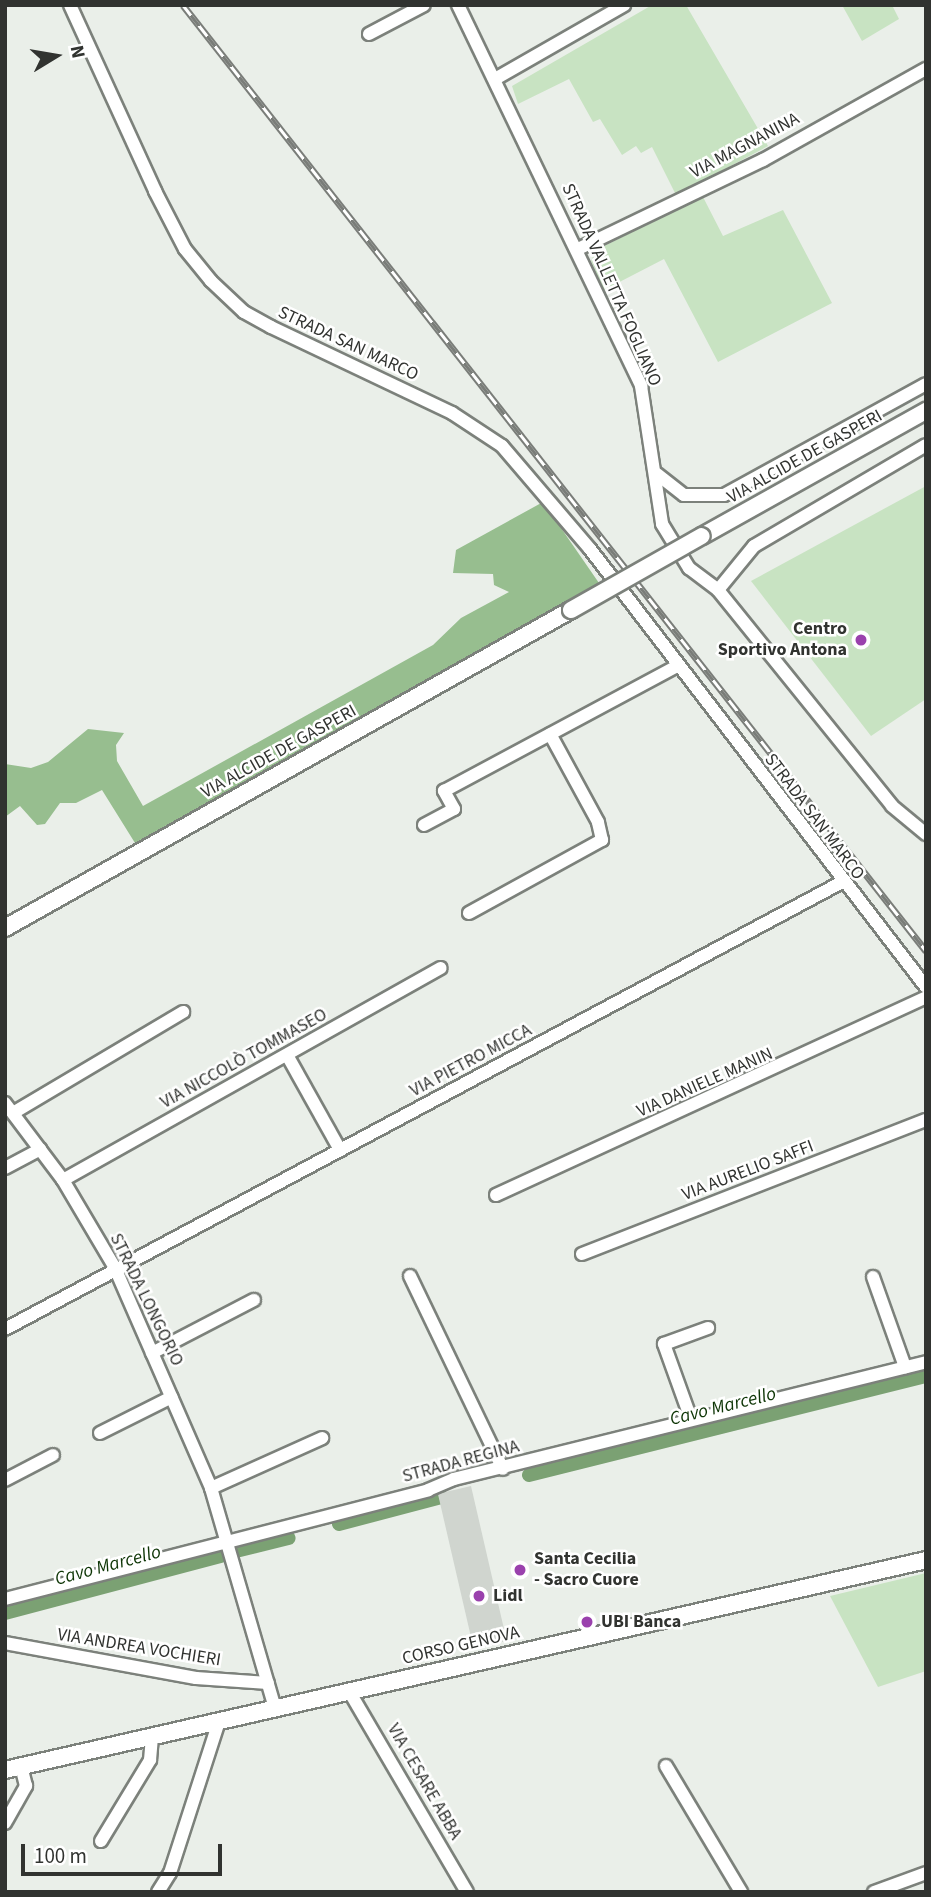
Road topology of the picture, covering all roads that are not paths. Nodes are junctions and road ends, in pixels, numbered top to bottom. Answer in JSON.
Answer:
{"nodes":[{"id":1,"x":70,"y":5,"type":"edge"},
{"id":2,"x":424,"y":5,"type":"edge"},
{"id":3,"x":458,"y":5,"type":"edge"},
{"id":4,"x":624,"y":5,"type":"edge"},
{"id":5,"x":369,"y":34,"type":"dead end"},
{"id":6,"x":926,"y":69,"type":"edge"},
{"id":7,"x":495,"y":79,"type":"junction"},
{"id":8,"x":578,"y":249,"type":"junction"},
{"id":9,"x":926,"y":384,"type":"edge"},
{"id":10,"x":926,"y":411,"type":"edge"},
{"id":11,"x":926,"y":446,"type":"edge"},
{"id":12,"x":657,"y":474,"type":"junction"},
{"id":13,"x":718,"y":590,"type":"junction"},
{"id":14,"x":677,"y":666,"type":"junction"},
{"id":15,"x":550,"y":734,"type":"junction"},
{"id":16,"x":424,"y":825,"type":"dead end"},
{"id":17,"x":926,"y":835,"type":"edge"},
{"id":18,"x":842,"y":882,"type":"junction"},
{"id":19,"x":469,"y":913,"type":"dead end"},
{"id":20,"x":5,"y":928,"type":"edge"},
{"id":21,"x":441,"y":968,"type":"dead end"},
{"id":22,"x":926,"y":987,"type":"edge"},
{"id":23,"x":926,"y":997,"type":"edge"},
{"id":24,"x":183,"y":1012,"type":"dead end"},
{"id":25,"x":287,"y":1055,"type":"junction"},
{"id":26,"x":9,"y":1108,"type":"edge"},
{"id":27,"x":926,"y":1120,"type":"edge"},
{"id":28,"x":40,"y":1149,"type":"junction"},
{"id":29,"x":340,"y":1150,"type":"junction"},
{"id":30,"x":5,"y":1168,"type":"edge"},
{"id":31,"x":63,"y":1180,"type":"junction"},
{"id":32,"x":496,"y":1195,"type":"dead end"},
{"id":33,"x":582,"y":1254,"type":"dead end"},
{"id":34,"x":115,"y":1268,"type":"junction"},
{"id":35,"x":410,"y":1276,"type":"dead end"},
{"id":36,"x":873,"y":1277,"type":"dead end"},
{"id":37,"x":254,"y":1300,"type":"dead end"},
{"id":38,"x":708,"y":1328,"type":"dead end"},
{"id":39,"x":5,"y":1329,"type":"edge"},
{"id":40,"x":152,"y":1353,"type":"junction"},
{"id":41,"x":926,"y":1362,"type":"edge"},
{"id":42,"x":905,"y":1367,"type":"junction"},
{"id":43,"x":172,"y":1398,"type":"junction"},
{"id":44,"x":691,"y":1419,"type":"junction"},
{"id":45,"x":100,"y":1433,"type":"dead end"},
{"id":46,"x":322,"y":1438,"type":"dead end"},
{"id":47,"x":53,"y":1455,"type":"dead end"},
{"id":48,"x":503,"y":1469,"type":"junction"},
{"id":49,"x":5,"y":1480,"type":"edge"},
{"id":50,"x":211,"y":1488,"type":"junction"},
{"id":51,"x":228,"y":1541,"type":"junction"},
{"id":52,"x":925,"y":1560,"type":"edge"},
{"id":53,"x":5,"y":1599,"type":"edge"},
{"id":54,"x":5,"y":1643,"type":"edge"},
{"id":55,"x":268,"y":1683,"type":"junction"},
{"id":56,"x":349,"y":1691,"type":"junction"},
{"id":57,"x":275,"y":1708,"type":"junction"},
{"id":58,"x":219,"y":1721,"type":"junction"},
{"id":59,"x":152,"y":1736,"type":"junction"},
{"id":60,"x":666,"y":1766,"type":"dead end"},
{"id":61,"x":13,"y":1768,"type":"edge"},
{"id":62,"x":5,"y":1823,"type":"edge"},
{"id":63,"x":101,"y":1841,"type":"dead end"},
{"id":64,"x":926,"y":1873,"type":"edge"},
{"id":65,"x":158,"y":1892,"type":"edge"},
{"id":66,"x":467,"y":1892,"type":"edge"},
{"id":67,"x":741,"y":1892,"type":"edge"},
{"id":68,"x":874,"y":1892,"type":"edge"}],
"edges":[{"from":1,"to":14,"type":"street","name":"STRADA SAN MARCO"},
{"from":2,"to":5,"type":"street"},
{"from":3,"to":7,"type":"street","name":"STRADA VALLETTA FOGLIANO"},
{"from":4,"to":7,"type":"street"},
{"from":6,"to":8,"type":"street","name":"VIA MAGNANINA"},
{"from":7,"to":8,"type":"street","name":"STRADA VALLETTA FOGLIANO"},
{"from":8,"to":12,"type":"street","name":"STRADA VALLETTA FOGLIANO"},
{"from":9,"to":12,"type":"street"},
{"from":10,"to":20,"type":"main road","name":"VIA ALCIDE DE GASPERI","bridge":true},
{"from":11,"to":13,"type":"street"},
{"from":12,"to":13,"type":"street","name":"STRADA VALLETTA FOGLIANO"},
{"from":13,"to":17,"type":"street","name":"STRADA VALLETTA FOGLIANO"},
{"from":14,"to":15,"type":"street"},
{"from":14,"to":18,"type":"street","name":"STRADA SAN MARCO"},
{"from":15,"to":16,"type":"street"},
{"from":15,"to":19,"type":"street"},
{"from":18,"to":22,"type":"street","name":"STRADA SAN MARCO"},
{"from":18,"to":29,"type":"street","name":"VIA PIETRO MICCA"},
{"from":21,"to":25,"type":"street","name":"VIA NICCOLÒ TOMMASEO"},
{"from":23,"to":32,"type":"street","name":"VIA DANIELE MANIN"},
{"from":24,"to":26,"type":"street"},
{"from":25,"to":29,"type":"street"},
{"from":25,"to":31,"type":"street","name":"VIA NICCOLÒ TOMMASEO"},
{"from":26,"to":28,"type":"street","name":"STRADA LONGORIO"},
{"from":27,"to":33,"type":"street","name":"VIA AURELIO SAFFI"},
{"from":28,"to":30,"type":"street"},
{"from":28,"to":31,"type":"street","name":"STRADA LONGORIO"},
{"from":29,"to":34,"type":"street","name":"VIA PIETRO MICCA"},
{"from":31,"to":34,"type":"street","name":"STRADA LONGORIO"},
{"from":34,"to":39,"type":"street","name":"VIA PIETRO MICCA"},
{"from":34,"to":40,"type":"street","name":"STRADA LONGORIO"},
{"from":35,"to":48,"type":"street"},
{"from":36,"to":42,"type":"street"},
{"from":37,"to":40,"type":"street"},
{"from":38,"to":44,"type":"street"},
{"from":40,"to":43,"type":"street","name":"STRADA LONGORIO"},
{"from":41,"to":42,"type":"street","name":"STRADA REGINA"},
{"from":42,"to":44,"type":"street","name":"STRADA REGINA"},
{"from":43,"to":45,"type":"street"},
{"from":43,"to":50,"type":"street","name":"STRADA LONGORIO"},
{"from":44,"to":48,"type":"street","name":"STRADA REGINA"},
{"from":46,"to":50,"type":"street"},
{"from":47,"to":49,"type":"street"},
{"from":48,"to":51,"type":"street","name":"STRADA REGINA"},
{"from":50,"to":51,"type":"street","name":"STRADA LONGORIO"},
{"from":51,"to":53,"type":"street","name":"STRADA REGINA"},
{"from":51,"to":55,"type":"street","name":"STRADA LONGORIO"},
{"from":52,"to":56,"type":"main road","name":"CORSO GENOVA"},
{"from":54,"to":55,"type":"street","name":"VIA ANDREA VOCHIERI"},
{"from":55,"to":57,"type":"street","name":"STRADA LONGORIO"},
{"from":56,"to":57,"type":"main road","name":"CORSO GENOVA"},
{"from":56,"to":66,"type":"street","name":"VIA CESARE ABBA"},
{"from":57,"to":58,"type":"main road","name":"CORSO GENOVA"},
{"from":58,"to":59,"type":"main road","name":"CORSO GENOVA"},
{"from":58,"to":65,"type":"street"},
{"from":59,"to":61,"type":"main road","name":"CORSO GENOVA"},
{"from":59,"to":63,"type":"street"},
{"from":60,"to":67,"type":"street"},
{"from":61,"to":62,"type":"street"},
{"from":64,"to":68,"type":"street"}]}
